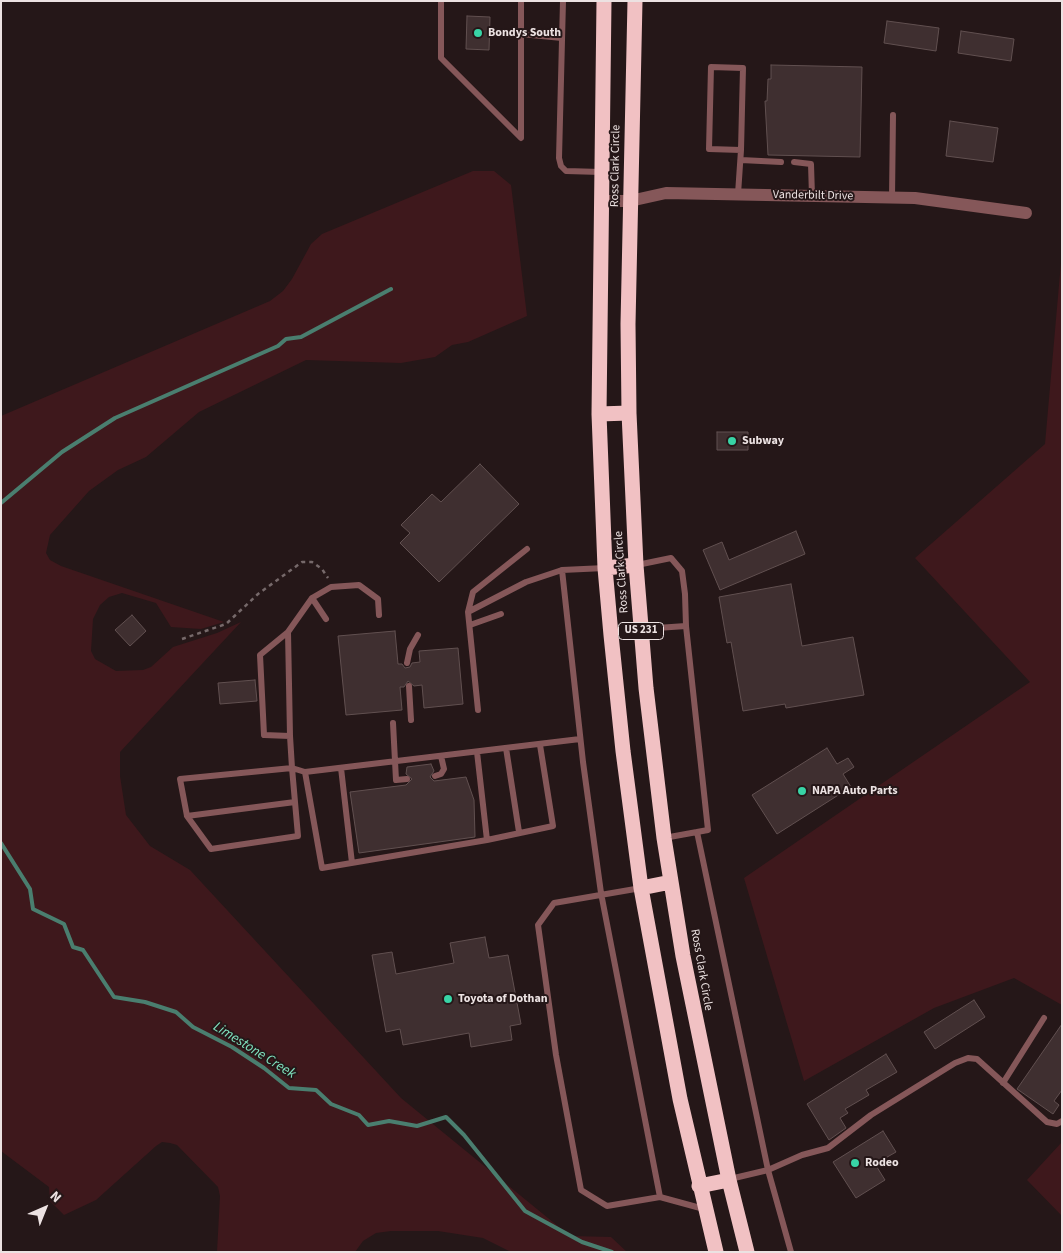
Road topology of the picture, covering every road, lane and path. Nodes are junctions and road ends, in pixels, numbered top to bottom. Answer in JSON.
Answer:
{"nodes":[{"id":1,"x":442,"y":1,"type":"edge"},
{"id":2,"x":521,"y":1,"type":"edge"},
{"id":3,"x":562,"y":1,"type":"edge"},
{"id":4,"x":604,"y":1,"type":"edge"},
{"id":5,"x":635,"y":1,"type":"edge"},
{"id":6,"x":521,"y":34,"type":"junction"},
{"id":7,"x":562,"y":38,"type":"junction"},
{"id":8,"x":893,"y":115,"type":"dead end"},
{"id":9,"x":741,"y":150,"type":"junction"},
{"id":10,"x":740,"y":160,"type":"junction"},
{"id":11,"x":781,"y":162,"type":"dead end"},
{"id":12,"x":794,"y":162,"type":"dead end"},
{"id":13,"x":601,"y":172,"type":"junction"},
{"id":14,"x":738,"y":194,"type":"junction"},
{"id":15,"x":812,"y":196,"type":"junction"},
{"id":16,"x":892,"y":198,"type":"junction"},
{"id":17,"x":601,"y":201,"type":"junction"},
{"id":18,"x":630,"y":201,"type":"junction"},
{"id":19,"x":1026,"y":212,"type":"dead end"},
{"id":20,"x":629,"y":413,"type":"junction"},
{"id":21,"x":599,"y":414,"type":"junction"},
{"id":22,"x":527,"y":549,"type":"dead end"},
{"id":23,"x":636,"y":565,"type":"junction"},
{"id":24,"x":605,"y":568,"type":"junction"},
{"id":25,"x":562,"y":570,"type":"junction"},
{"id":26,"x":331,"y":587,"type":"junction"},
{"id":27,"x":312,"y":598,"type":"junction"},
{"id":28,"x":468,"y":612,"type":"junction"},
{"id":29,"x":501,"y":614,"type":"dead end"},
{"id":30,"x":379,"y":615,"type":"dead end"},
{"id":31,"x":326,"y":619,"type":"dead end"},
{"id":32,"x":470,"y":625,"type":"junction"},
{"id":33,"x":686,"y":626,"type":"junction"},
{"id":34,"x":641,"y":629,"type":"junction"},
{"id":35,"x":288,"y":632,"type":"junction"},
{"id":36,"x":418,"y":634,"type":"dead end"},
{"id":37,"x":182,"y":638,"type":"dead end"},
{"id":38,"x":407,"y":663,"type":"dead end"},
{"id":39,"x":409,"y":686,"type":"dead end"},
{"id":40,"x":478,"y":710,"type":"dead end"},
{"id":41,"x":411,"y":720,"type":"dead end"},
{"id":42,"x":393,"y":723,"type":"dead end"},
{"id":43,"x":290,"y":736,"type":"junction"},
{"id":44,"x":580,"y":739,"type":"junction"},
{"id":45,"x":540,"y":745,"type":"junction"},
{"id":46,"x":506,"y":748,"type":"junction"},
{"id":47,"x":477,"y":752,"type":"junction"},
{"id":48,"x":441,"y":756,"type":"junction"},
{"id":49,"x":397,"y":760,"type":"junction"},
{"id":50,"x":292,"y":768,"type":"junction"},
{"id":51,"x":341,"y":768,"type":"junction"},
{"id":52,"x":304,"y":772,"type":"junction"},
{"id":53,"x":435,"y":776,"type":"dead end"},
{"id":54,"x":406,"y":779,"type":"dead end"},
{"id":55,"x":295,"y":802,"type":"junction"},
{"id":56,"x":187,"y":816,"type":"junction"},
{"id":57,"x":519,"y":832,"type":"junction"},
{"id":58,"x":697,"y":832,"type":"junction"},
{"id":59,"x":664,"y":838,"type":"junction"},
{"id":60,"x":487,"y":840,"type":"junction"},
{"id":61,"x":352,"y":863,"type":"junction"},
{"id":62,"x":671,"y":882,"type":"junction"},
{"id":63,"x":640,"y":888,"type":"junction"},
{"id":64,"x":602,"y":893,"type":"junction"},
{"id":65,"x":1044,"y":1018,"type":"dead end"},
{"id":66,"x":1003,"y":1083,"type":"junction"},
{"id":67,"x":1062,"y":1121,"type":"edge"},
{"id":68,"x":768,"y":1170,"type":"junction"},
{"id":69,"x":729,"y":1180,"type":"junction"},
{"id":70,"x":700,"y":1186,"type":"junction"},
{"id":71,"x":660,"y":1197,"type":"junction"},
{"id":72,"x":705,"y":1210,"type":"junction"},
{"id":73,"x":716,"y":1252,"type":"edge"},
{"id":74,"x":747,"y":1252,"type":"edge"},
{"id":75,"x":791,"y":1252,"type":"edge"}],
"edges":[{"from":1,"to":6,"type":"lane"},
{"from":2,"to":6,"type":"lane"},
{"from":3,"to":7,"type":"lane"},
{"from":4,"to":13,"type":"highway","name":"Ross Clark Circle","number":"US 231"},
{"from":5,"to":18,"type":"highway","name":"Ross Clark Circle","number":"US 231"},
{"from":6,"to":7,"type":"lane"},
{"from":7,"to":13,"type":"lane"},
{"from":8,"to":16,"type":"lane"},
{"from":9,"to":9,"type":"lane"},
{"from":9,"to":10,"type":"lane"},
{"from":10,"to":11,"type":"lane"},
{"from":10,"to":14,"type":"lane"},
{"from":12,"to":15,"type":"lane"},
{"from":13,"to":17,"type":"highway","name":"Ross Clark Circle","number":"US 231"},
{"from":14,"to":15,"type":"street","name":"Vanderbilt Drive"},
{"from":14,"to":18,"type":"street","name":"Vanderbilt Drive"},
{"from":15,"to":16,"type":"street","name":"Vanderbilt Drive"},
{"from":16,"to":19,"type":"street","name":"Vanderbilt Drive"},
{"from":17,"to":18,"type":"street","name":"Vanderbilt Drive"},
{"from":17,"to":21,"type":"highway","name":"Ross Clark Circle","number":"US 231"},
{"from":18,"to":20,"type":"highway","name":"Ross Clark Circle","number":"US 231"},
{"from":20,"to":21,"type":"highway"},
{"from":20,"to":23,"type":"highway","name":"Ross Clark Circle","number":"US 231"},
{"from":21,"to":24,"type":"highway","name":"Ross Clark Circle","number":"US 231"},
{"from":22,"to":28,"type":"lane"},
{"from":23,"to":24,"type":"highway"},
{"from":23,"to":33,"type":"lane"},
{"from":23,"to":34,"type":"highway","name":"Ross Clark Circle","number":"US 231"},
{"from":24,"to":25,"type":"lane"},
{"from":24,"to":63,"type":"highway","name":"Ross Clark Circle","number":"US 231"},
{"from":25,"to":28,"type":"lane"},
{"from":25,"to":44,"type":"lane"},
{"from":26,"to":27,"type":"lane"},
{"from":26,"to":30,"type":"lane"},
{"from":26,"to":37,"type":"path"},
{"from":27,"to":31,"type":"lane"},
{"from":27,"to":35,"type":"lane"},
{"from":28,"to":32,"type":"lane"},
{"from":29,"to":32,"type":"lane"},
{"from":32,"to":40,"type":"lane"},
{"from":33,"to":34,"type":"lane"},
{"from":33,"to":58,"type":"lane"},
{"from":34,"to":59,"type":"highway","name":"Ross Clark Circle","number":"US 231"},
{"from":35,"to":43,"type":"lane"},
{"from":35,"to":43,"type":"lane"},
{"from":36,"to":38,"type":"lane"},
{"from":39,"to":41,"type":"lane"},
{"from":42,"to":49,"type":"lane"},
{"from":43,"to":50,"type":"lane"},
{"from":44,"to":45,"type":"lane"},
{"from":44,"to":64,"type":"lane"},
{"from":45,"to":46,"type":"lane"},
{"from":45,"to":57,"type":"lane"},
{"from":46,"to":47,"type":"lane"},
{"from":46,"to":57,"type":"lane"},
{"from":47,"to":48,"type":"lane"},
{"from":47,"to":60,"type":"lane"},
{"from":48,"to":49,"type":"lane"},
{"from":48,"to":53,"type":"lane"},
{"from":49,"to":51,"type":"lane"},
{"from":49,"to":54,"type":"lane"},
{"from":50,"to":52,"type":"lane"},
{"from":50,"to":55,"type":"lane"},
{"from":50,"to":56,"type":"lane"},
{"from":51,"to":52,"type":"lane"},
{"from":51,"to":61,"type":"lane"},
{"from":52,"to":61,"type":"lane"},
{"from":55,"to":56,"type":"lane"},
{"from":55,"to":56,"type":"lane"},
{"from":57,"to":60,"type":"lane"},
{"from":58,"to":59,"type":"lane"},
{"from":58,"to":68,"type":"lane"},
{"from":59,"to":62,"type":"highway","name":"Ross Clark Circle","number":"US 231"},
{"from":60,"to":61,"type":"lane"},
{"from":62,"to":63,"type":"highway"},
{"from":62,"to":69,"type":"highway","name":"Ross Clark Circle","number":"US 231"},
{"from":63,"to":64,"type":"lane"},
{"from":63,"to":70,"type":"highway","name":"Ross Clark Circle","number":"US 231"},
{"from":64,"to":71,"type":"lane"},
{"from":64,"to":71,"type":"lane"},
{"from":65,"to":66,"type":"lane"},
{"from":66,"to":67,"type":"lane"},
{"from":66,"to":68,"type":"lane"},
{"from":68,"to":69,"type":"lane"},
{"from":68,"to":75,"type":"lane"},
{"from":69,"to":70,"type":"highway"},
{"from":69,"to":74,"type":"highway","name":"Ross Clark Circle","number":"US 231"},
{"from":70,"to":72,"type":"highway","name":"Ross Clark Circle","number":"US 231"},
{"from":71,"to":72,"type":"lane"},
{"from":72,"to":73,"type":"highway","name":"Ross Clark Circle","number":"US 231"}]}
